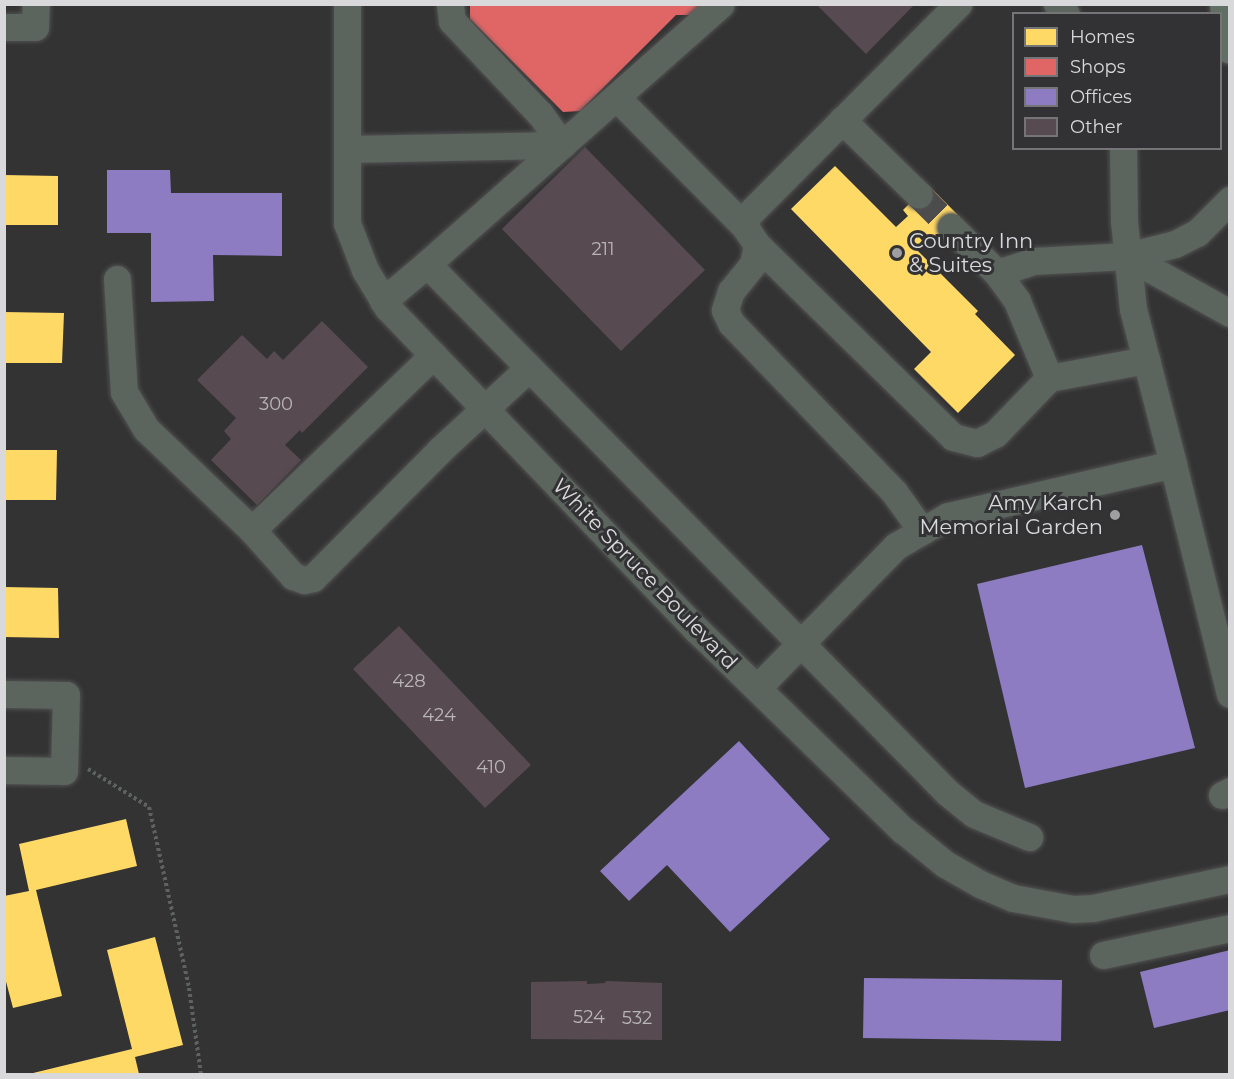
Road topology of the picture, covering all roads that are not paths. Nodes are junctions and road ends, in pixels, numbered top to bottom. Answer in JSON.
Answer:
{"nodes":[{"id":1,"x":36,"y":4,"type":"edge"},
{"id":2,"x":347,"y":4,"type":"edge"},
{"id":3,"x":450,"y":4,"type":"edge"},
{"id":4,"x":721,"y":4,"type":"edge"},
{"id":5,"x":958,"y":4,"type":"edge"},
{"id":6,"x":1226,"y":4,"type":"edge"},
{"id":7,"x":4,"y":27,"type":"edge"},
{"id":8,"x":1230,"y":47,"type":"edge"},
{"id":9,"x":616,"y":97,"type":"junction"},
{"id":10,"x":842,"y":120,"type":"junction"},
{"id":11,"x":562,"y":145,"type":"junction"},
{"id":12,"x":347,"y":149,"type":"junction"},
{"id":13,"x":1123,"y":150,"type":"edge"},
{"id":14,"x":919,"y":195,"type":"tunnel mouth"},
{"id":15,"x":1230,"y":200,"type":"edge"},
{"id":16,"x":741,"y":222,"type":"junction"},
{"id":17,"x":951,"y":227,"type":"tunnel mouth"},
{"id":18,"x":757,"y":245,"type":"junction"},
{"id":19,"x":1127,"y":256,"type":"junction"},
{"id":20,"x":427,"y":264,"type":"junction"},
{"id":21,"x":997,"y":273,"type":"junction"},
{"id":22,"x":117,"y":279,"type":"dead end"},
{"id":23,"x":383,"y":301,"type":"junction"},
{"id":24,"x":1230,"y":313,"type":"edge"},
{"id":25,"x":433,"y":355,"type":"junction"},
{"id":26,"x":1146,"y":360,"type":"junction"},
{"id":27,"x":530,"y":368,"type":"junction"},
{"id":28,"x":1049,"y":378,"type":"junction"},
{"id":29,"x":486,"y":410,"type":"junction"},
{"id":30,"x":1173,"y":464,"type":"junction"},
{"id":31,"x":252,"y":530,"type":"junction"},
{"id":32,"x":922,"y":531,"type":"junction"},
{"id":33,"x":802,"y":642,"type":"junction"},
{"id":34,"x":757,"y":688,"type":"junction"},
{"id":35,"x":4,"y":694,"type":"edge"},
{"id":36,"x":1230,"y":694,"type":"edge"},
{"id":37,"x":4,"y":770,"type":"edge"},
{"id":38,"x":1029,"y":837,"type":"dead end"},
{"id":39,"x":1230,"y":879,"type":"edge"},
{"id":40,"x":1230,"y":886,"type":"edge"},
{"id":41,"x":1200,"y":887,"type":"junction"},
{"id":42,"x":1230,"y":928,"type":"edge"},
{"id":43,"x":1103,"y":955,"type":"dead end"}],
"edges":[{"from":1,"to":7,"type":"street"},
{"from":2,"to":12,"type":"street","name":"White Spruce Boulevard"},
{"from":3,"to":11,"type":"street"},
{"from":4,"to":9,"type":"street"},
{"from":5,"to":10,"type":"street"},
{"from":6,"to":8,"type":"main road"},
{"from":9,"to":11,"type":"street"},
{"from":9,"to":16,"type":"street"},
{"from":10,"to":14,"type":"street"},
{"from":10,"to":16,"type":"street"},
{"from":11,"to":12,"type":"street"},
{"from":11,"to":20,"type":"street"},
{"from":12,"to":23,"type":"street","name":"White Spruce Boulevard"},
{"from":13,"to":19,"type":"street"},
{"from":15,"to":19,"type":"street"},
{"from":16,"to":18,"type":"street"},
{"from":17,"to":21,"type":"street"},
{"from":18,"to":28,"type":"street"},
{"from":18,"to":32,"type":"street"},
{"from":19,"to":21,"type":"street"},
{"from":19,"to":24,"type":"street"},
{"from":19,"to":26,"type":"street"},
{"from":20,"to":23,"type":"street"},
{"from":20,"to":27,"type":"street"},
{"from":21,"to":28,"type":"street"},
{"from":22,"to":31,"type":"street"},
{"from":23,"to":25,"type":"street","name":"White Spruce Boulevard"},
{"from":25,"to":29,"type":"street","name":"White Spruce Boulevard"},
{"from":25,"to":31,"type":"street"},
{"from":26,"to":28,"type":"street"},
{"from":26,"to":30,"type":"street"},
{"from":27,"to":29,"type":"street"},
{"from":27,"to":33,"type":"street"},
{"from":29,"to":31,"type":"street"},
{"from":29,"to":34,"type":"street","name":"White Spruce Boulevard"},
{"from":30,"to":32,"type":"street"},
{"from":30,"to":36,"type":"street"},
{"from":32,"to":33,"type":"street"},
{"from":33,"to":34,"type":"street"},
{"from":33,"to":38,"type":"street"},
{"from":34,"to":41,"type":"street","name":"White Spruce Boulevard"},
{"from":35,"to":37,"type":"street"},
{"from":39,"to":41,"type":"street","name":"White Spruce Boulevard"},
{"from":40,"to":41,"type":"street","name":"White Spruce Boulevard"},
{"from":42,"to":43,"type":"street"}]}
